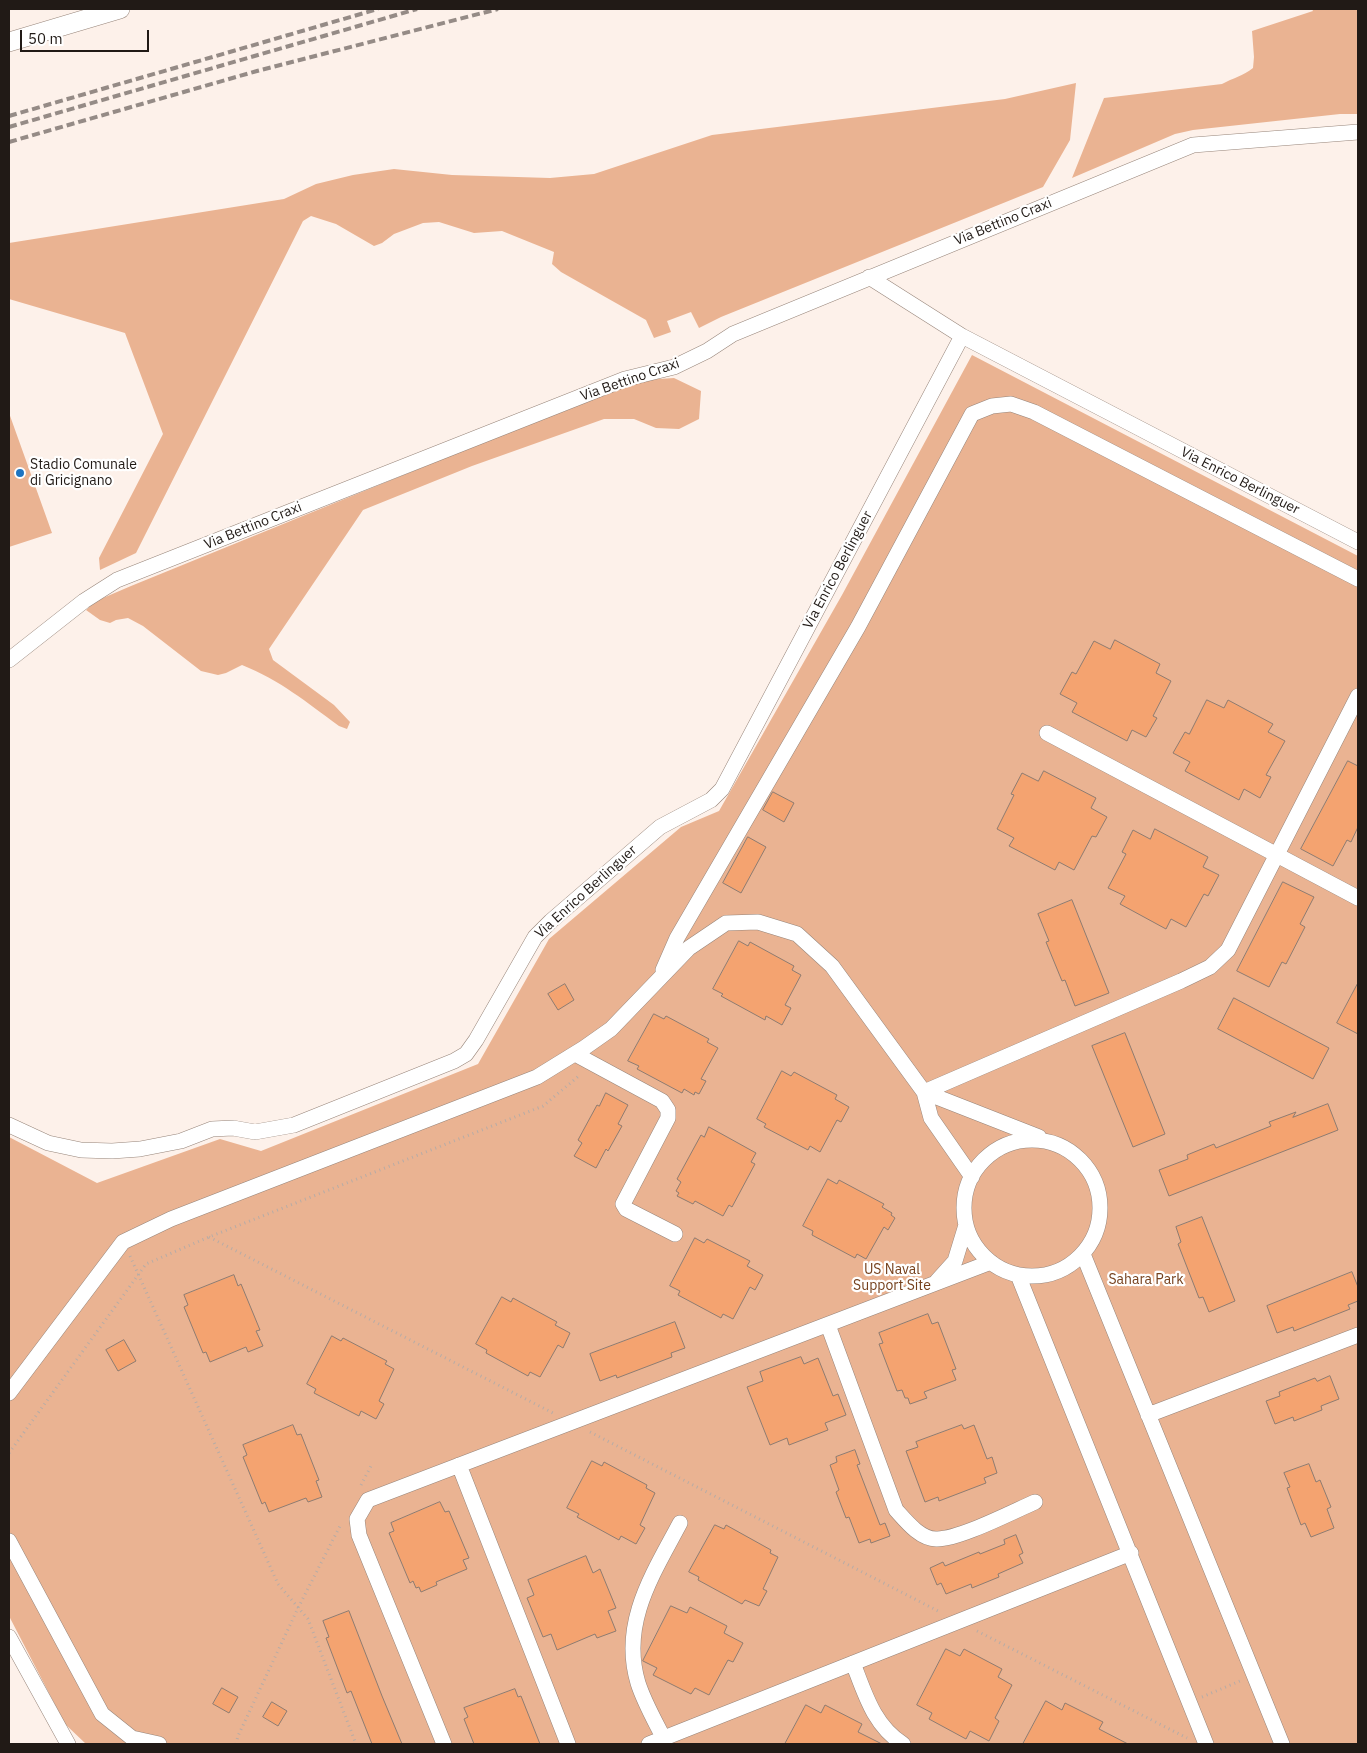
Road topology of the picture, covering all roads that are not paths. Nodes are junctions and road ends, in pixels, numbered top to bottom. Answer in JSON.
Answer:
{"nodes":[{"id":1,"x":120,"y":9,"type":"edge"},
{"id":2,"x":9,"y":42,"type":"edge"},
{"id":3,"x":1358,"y":132,"type":"edge"},
{"id":4,"x":869,"y":277,"type":"junction"},
{"id":5,"x":962,"y":336,"type":"junction"},
{"id":6,"x":1357,"y":540,"type":"edge"},
{"id":7,"x":1358,"y":579,"type":"edge"},
{"id":8,"x":9,"y":660,"type":"edge"},
{"id":9,"x":1358,"y":696,"type":"edge"},
{"id":10,"x":1047,"y":734,"type":"dead end"},
{"id":11,"x":1276,"y":855,"type":"junction"},
{"id":12,"x":1358,"y":898,"type":"edge"},
{"id":13,"x":660,"y":978,"type":"junction"},
{"id":14,"x":575,"y":1054,"type":"junction"},
{"id":15,"x":924,"y":1092,"type":"junction"},
{"id":16,"x":9,"y":1125,"type":"edge"},
{"id":17,"x":1057,"y":1144,"type":"junction"},
{"id":18,"x":972,"y":1177,"type":"junction"},
{"id":19,"x":966,"y":1225,"type":"junction"},
{"id":20,"x":675,"y":1234,"type":"dead end"},
{"id":21,"x":1083,"y":1254,"type":"junction"},
{"id":22,"x":991,"y":1262,"type":"junction"},
{"id":23,"x":1018,"y":1275,"type":"junction"},
{"id":24,"x":934,"y":1284,"type":"junction"},
{"id":25,"x":828,"y":1325,"type":"junction"},
{"id":26,"x":1358,"y":1334,"type":"edge"},
{"id":27,"x":9,"y":1393,"type":"edge"},
{"id":28,"x":1148,"y":1415,"type":"junction"},
{"id":29,"x":460,"y":1466,"type":"junction"},
{"id":30,"x":1035,"y":1502,"type":"dead end"},
{"id":31,"x":680,"y":1522,"type":"dead end"},
{"id":32,"x":9,"y":1541,"type":"edge"},
{"id":33,"x":1130,"y":1553,"type":"junction"},
{"id":34,"x":9,"y":1636,"type":"edge"},
{"id":35,"x":853,"y":1663,"type":"junction"},
{"id":36,"x":664,"y":1738,"type":"junction"},
{"id":37,"x":68,"y":1744,"type":"edge"},
{"id":38,"x":159,"y":1744,"type":"edge"},
{"id":39,"x":444,"y":1744,"type":"edge"},
{"id":40,"x":568,"y":1744,"type":"edge"},
{"id":41,"x":649,"y":1744,"type":"edge"},
{"id":42,"x":903,"y":1744,"type":"edge"},
{"id":43,"x":1206,"y":1744,"type":"edge"},
{"id":44,"x":1282,"y":1744,"type":"edge"}],
"edges":[{"from":1,"to":2,"type":"street"},
{"from":3,"to":4,"type":"street","name":"Via Bettino Craxi"},
{"from":4,"to":5,"type":"street","name":"Via Enrico Berlinguer"},
{"from":4,"to":8,"type":"street","name":"Via Bettino Craxi"},
{"from":5,"to":6,"type":"street","name":"Via Enrico Berlinguer"},
{"from":5,"to":16,"type":"street","name":"Via Enrico Berlinguer"},
{"from":7,"to":13,"type":"street"},
{"from":9,"to":11,"type":"street"},
{"from":10,"to":11,"type":"street"},
{"from":11,"to":12,"type":"street"},
{"from":11,"to":15,"type":"street"},
{"from":13,"to":14,"type":"street"},
{"from":13,"to":15,"type":"street"},
{"from":14,"to":20,"type":"street"},
{"from":14,"to":27,"type":"street"},
{"from":15,"to":17,"type":"street"},
{"from":15,"to":18,"type":"street"},
{"from":17,"to":18,"type":"street"},
{"from":17,"to":21,"type":"street"},
{"from":18,"to":19,"type":"street"},
{"from":19,"to":22,"type":"street"},
{"from":19,"to":24,"type":"street"},
{"from":21,"to":23,"type":"street"},
{"from":21,"to":28,"type":"street"},
{"from":22,"to":23,"type":"street"},
{"from":22,"to":24,"type":"street"},
{"from":23,"to":33,"type":"street"},
{"from":24,"to":25,"type":"street"},
{"from":25,"to":29,"type":"street"},
{"from":25,"to":30,"type":"street"},
{"from":26,"to":28,"type":"street"},
{"from":28,"to":44,"type":"street"},
{"from":29,"to":39,"type":"street"},
{"from":29,"to":40,"type":"street"},
{"from":31,"to":36,"type":"street"},
{"from":32,"to":38,"type":"street"},
{"from":33,"to":35,"type":"street"},
{"from":33,"to":43,"type":"street"},
{"from":34,"to":37,"type":"street"},
{"from":35,"to":36,"type":"street"},
{"from":35,"to":42,"type":"street"},
{"from":36,"to":41,"type":"street"}]}
